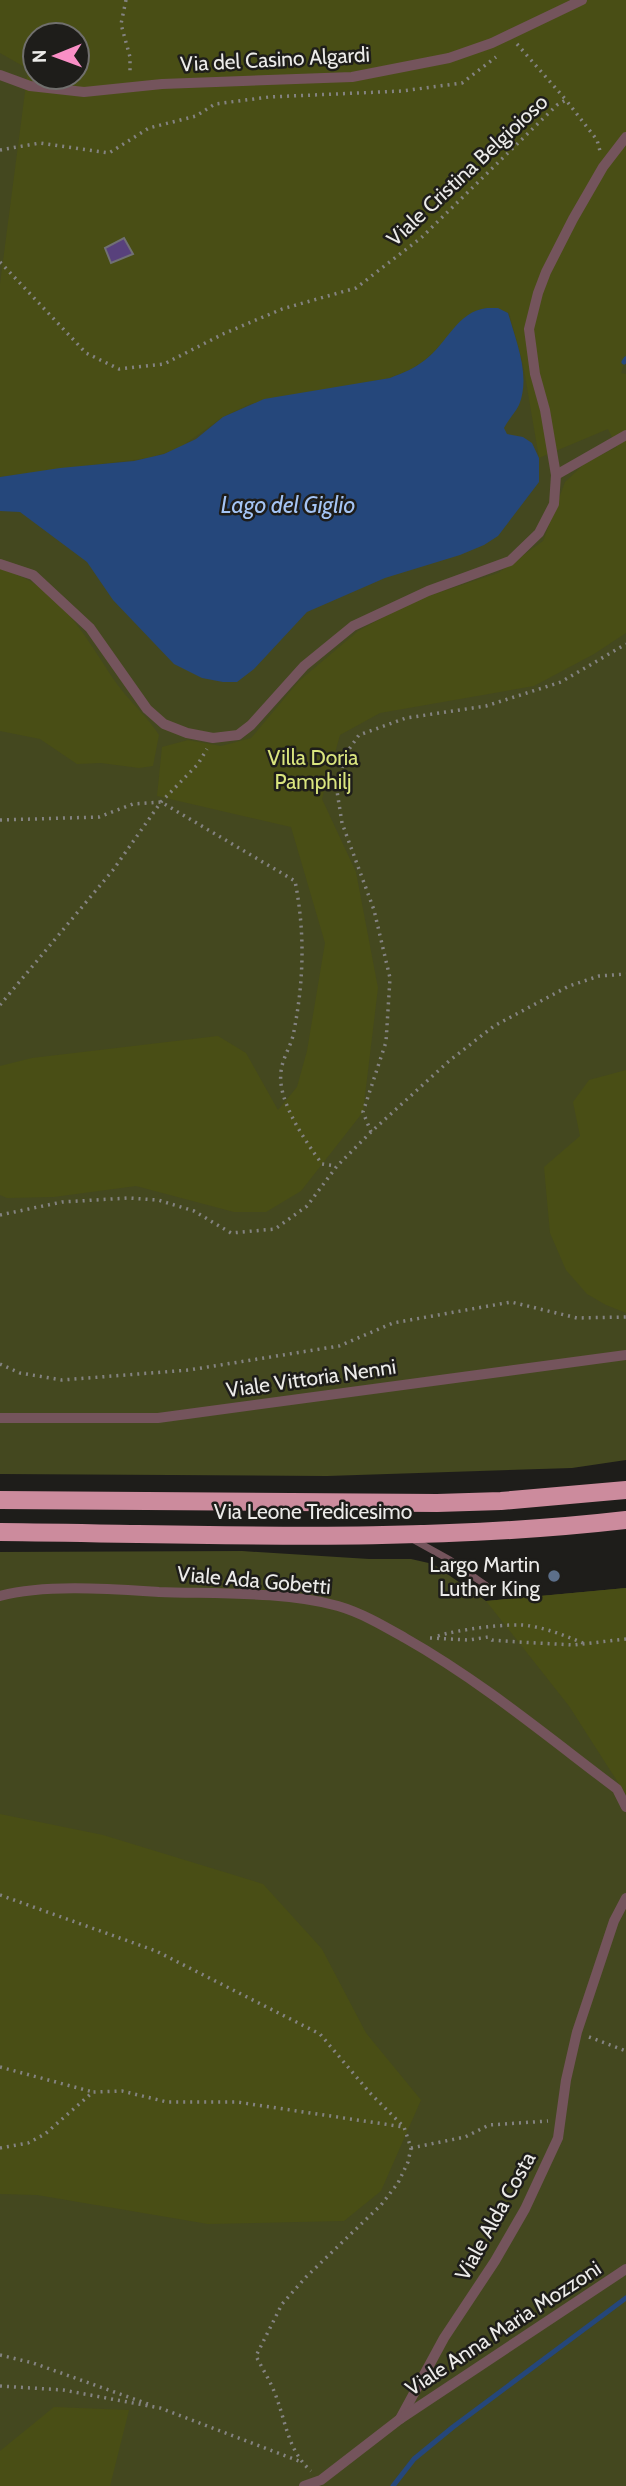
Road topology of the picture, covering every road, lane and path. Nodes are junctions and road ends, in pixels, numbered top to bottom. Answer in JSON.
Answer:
{"nodes":[{"id":1,"x":126,"y":0,"type":"edge"},
{"id":2,"x":582,"y":0,"type":"edge"},
{"id":3,"x":510,"y":48,"type":"dead end"},
{"id":4,"x":502,"y":54,"type":"dead end"},
{"id":5,"x":0,"y":75,"type":"edge"},
{"id":6,"x":131,"y":88,"type":"junction"},
{"id":7,"x":566,"y":100,"type":"junction"},
{"id":8,"x":626,"y":137,"type":"edge"},
{"id":9,"x":0,"y":150,"type":"edge"},
{"id":10,"x":603,"y":167,"type":"junction"},
{"id":11,"x":0,"y":262,"type":"edge"},
{"id":12,"x":626,"y":435,"type":"edge"},
{"id":13,"x":556,"y":475,"type":"junction"},
{"id":14,"x":0,"y":564,"type":"edge"},
{"id":15,"x":626,"y":644,"type":"edge"},
{"id":16,"x":213,"y":738,"type":"junction"},
{"id":17,"x":161,"y":802,"type":"junction"},
{"id":18,"x":0,"y":820,"type":"edge"},
{"id":19,"x":626,"y":974,"type":"edge"},
{"id":20,"x":0,"y":1005,"type":"edge"},
{"id":21,"x":371,"y":1132,"type":"junction"},
{"id":22,"x":337,"y":1166,"type":"junction"},
{"id":23,"x":0,"y":1215,"type":"edge"},
{"id":24,"x":626,"y":1317,"type":"edge"},
{"id":25,"x":626,"y":1355,"type":"edge"},
{"id":26,"x":0,"y":1364,"type":"edge"},
{"id":27,"x":0,"y":1418,"type":"edge"},
{"id":28,"x":626,"y":1490,"type":"edge"},
{"id":29,"x":0,"y":1500,"type":"edge"},
{"id":30,"x":626,"y":1520,"type":"edge"},
{"id":31,"x":0,"y":1532,"type":"edge"},
{"id":32,"x":404,"y":1535,"type":"junction"},
{"id":33,"x":491,"y":1589,"type":"dead end"},
{"id":34,"x":0,"y":1596,"type":"edge"},
{"id":35,"x":436,"y":1637,"type":"junction"},
{"id":36,"x":626,"y":1639,"type":"edge"},
{"id":37,"x":411,"y":1641,"type":"junction"},
{"id":38,"x":588,"y":1644,"type":"junction"},
{"id":39,"x":622,"y":1785,"type":"edge"},
{"id":40,"x":626,"y":1807,"type":"edge"},
{"id":41,"x":0,"y":1895,"type":"edge"},
{"id":42,"x":626,"y":1898,"type":"edge"},
{"id":43,"x":577,"y":2032,"type":"junction"},
{"id":44,"x":626,"y":2051,"type":"edge"},
{"id":45,"x":0,"y":2067,"type":"edge"},
{"id":46,"x":93,"y":2092,"type":"junction"},
{"id":47,"x":561,"y":2120,"type":"junction"},
{"id":48,"x":404,"y":2127,"type":"junction"},
{"id":49,"x":0,"y":2148,"type":"edge"},
{"id":50,"x":411,"y":2148,"type":"junction"},
{"id":51,"x":626,"y":2269,"type":"edge"},
{"id":52,"x":0,"y":2355,"type":"edge"},
{"id":53,"x":0,"y":2386,"type":"edge"},
{"id":54,"x":160,"y":2408,"type":"junction"},
{"id":55,"x":400,"y":2419,"type":"junction"},
{"id":56,"x":304,"y":2486,"type":"edge"}],
"edges":[{"from":1,"to":6,"type":"path"},
{"from":2,"to":6,"type":"street","name":"Via del Casino Algardi"},
{"from":3,"to":7,"type":"path"},
{"from":4,"to":9,"type":"path"},
{"from":5,"to":6,"type":"street","name":"Via del Casino Algardi"},
{"from":7,"to":10,"type":"path","name":"Viale Cristina Belgioioso"},
{"from":7,"to":11,"type":"path","name":"Viale Cristina Belgioioso"},
{"from":8,"to":10,"type":"street"},
{"from":10,"to":13,"type":"street"},
{"from":12,"to":13,"type":"street"},
{"from":13,"to":16,"type":"street"},
{"from":14,"to":16,"type":"street"},
{"from":15,"to":21,"type":"path"},
{"from":16,"to":17,"type":"path"},
{"from":17,"to":18,"type":"path"},
{"from":17,"to":20,"type":"path"},
{"from":17,"to":22,"type":"path"},
{"from":19,"to":21,"type":"path"},
{"from":21,"to":22,"type":"path"},
{"from":22,"to":23,"type":"path"},
{"from":24,"to":26,"type":"path"},
{"from":25,"to":27,"type":"street","name":"Viale Vittoria Nenni"},
{"from":28,"to":29,"type":"main road","name":"Via Leone Tredicesimo"},
{"from":30,"to":32,"type":"main road","name":"Via Leone Tredicesimo"},
{"from":31,"to":32,"type":"main road","name":"Via Leone Tredicesimo"},
{"from":32,"to":33,"type":"lane"},
{"from":34,"to":37,"type":"street","name":"Viale Ada Gobetti"},
{"from":35,"to":37,"type":"path"},
{"from":35,"to":38,"type":"path"},
{"from":35,"to":38,"type":"path"},
{"from":36,"to":38,"type":"path"},
{"from":37,"to":39,"type":"street","name":"Viale Ada Gobetti"},
{"from":39,"to":40,"type":"street"},
{"from":41,"to":48,"type":"path"},
{"from":42,"to":43,"type":"street","name":"Viale Alda Costa"},
{"from":43,"to":44,"type":"path"},
{"from":43,"to":47,"type":"street","name":"Viale Alda Costa"},
{"from":45,"to":46,"type":"path"},
{"from":46,"to":48,"type":"path"},
{"from":46,"to":49,"type":"path"},
{"from":47,"to":50,"type":"path"},
{"from":47,"to":55,"type":"street","name":"Viale Alda Costa"},
{"from":48,"to":50,"type":"path"},
{"from":50,"to":54,"type":"path"},
{"from":51,"to":55,"type":"street","name":"Viale Anna Maria Mozzoni"},
{"from":52,"to":54,"type":"path"},
{"from":53,"to":54,"type":"path"},
{"from":55,"to":56,"type":"street","name":"Viale Anna Maria Mozzoni"}]}
